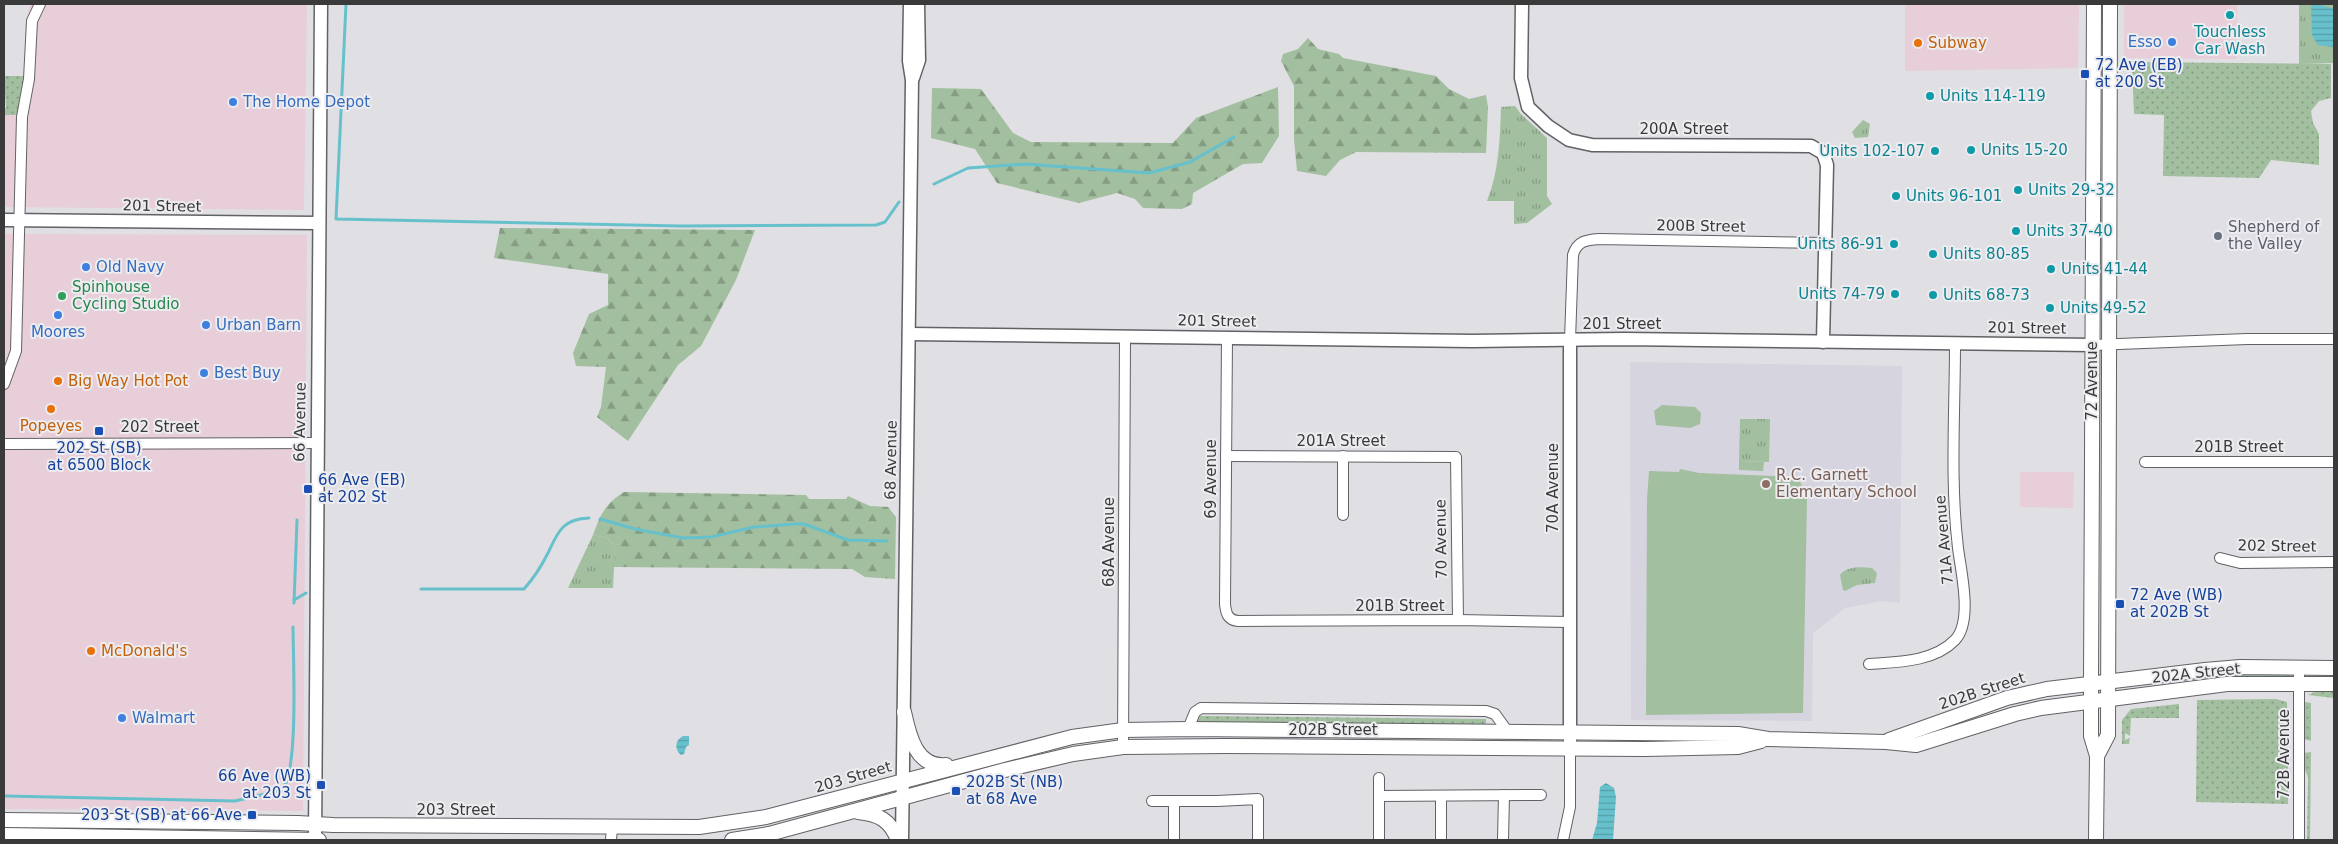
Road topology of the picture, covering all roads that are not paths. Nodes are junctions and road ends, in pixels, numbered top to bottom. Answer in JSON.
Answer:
{"nodes":[{"id":1,"x":40,"y":4,"type":"edge"},
{"id":2,"x":321,"y":4,"type":"edge"},
{"id":3,"x":910,"y":4,"type":"edge"},
{"id":4,"x":918,"y":4,"type":"edge"},
{"id":5,"x":1522,"y":4,"type":"edge"},
{"id":6,"x":2094,"y":4,"type":"edge"},
{"id":7,"x":2110,"y":4,"type":"edge"},
{"id":8,"x":912,"y":80,"type":"junction"},
{"id":9,"x":4,"y":220,"type":"edge"},
{"id":10,"x":18,"y":221,"type":"junction"},
{"id":11,"x":319,"y":223,"type":"junction"},
{"id":12,"x":1825,"y":243,"type":"junction"},
{"id":13,"x":1578,"y":245,"type":"joint"},
{"id":14,"x":909,"y":334,"type":"junction"},
{"id":15,"x":1125,"y":336,"type":"junction"},
{"id":16,"x":1227,"y":338,"type":"junction"},
{"id":17,"x":2334,"y":339,"type":"edge"},
{"id":18,"x":1570,"y":340,"type":"junction"},
{"id":19,"x":1822,"y":342,"type":"junction"},
{"id":20,"x":1955,"y":343,"type":"junction"},
{"id":21,"x":2093,"y":345,"type":"junction"},
{"id":22,"x":2108,"y":345,"type":"junction"},
{"id":23,"x":4,"y":384,"type":"edge"},
{"id":24,"x":316,"y":443,"type":"junction"},
{"id":25,"x":4,"y":444,"type":"edge"},
{"id":26,"x":1226,"y":456,"type":"junction"},
{"id":27,"x":1343,"y":456,"type":"junction"},
{"id":28,"x":1456,"y":457,"type":"joint"},
{"id":29,"x":2145,"y":462,"type":"dead end"},
{"id":30,"x":2334,"y":462,"type":"edge"},
{"id":31,"x":1343,"y":515,"type":"dead end"},
{"id":32,"x":2220,"y":558,"type":"dead end"},
{"id":33,"x":2334,"y":562,"type":"edge"},
{"id":34,"x":1231,"y":620,"type":"joint"},
{"id":35,"x":1458,"y":620,"type":"junction"},
{"id":36,"x":1569,"y":622,"type":"junction"},
{"id":37,"x":1869,"y":664,"type":"dead end"},
{"id":38,"x":2300,"y":668,"type":"junction"},
{"id":39,"x":2334,"y":668,"type":"edge"},
{"id":40,"x":2108,"y":682,"type":"junction"},
{"id":41,"x":2091,"y":684,"type":"junction"},
{"id":42,"x":2334,"y":684,"type":"edge"},
{"id":43,"x":2299,"y":685,"type":"junction"},
{"id":44,"x":2108,"y":700,"type":"junction"},
{"id":45,"x":2091,"y":702,"type":"junction"},
{"id":46,"x":904,"y":712,"type":"junction"},
{"id":47,"x":1188,"y":728,"type":"junction"},
{"id":48,"x":1123,"y":730,"type":"junction"},
{"id":49,"x":1508,"y":732,"type":"junction"},
{"id":50,"x":1570,"y":733,"type":"junction"},
{"id":51,"x":1768,"y":739,"type":"junction"},
{"id":52,"x":1886,"y":742,"type":"junction"},
{"id":53,"x":1123,"y":747,"type":"junction"},
{"id":54,"x":1570,"y":749,"type":"junction"},
{"id":55,"x":2097,"y":756,"type":"junction"},
{"id":56,"x":962,"y":764,"type":"junction"},
{"id":57,"x":1379,"y":778,"type":"dead end"},
{"id":58,"x":903,"y":780,"type":"junction"},
{"id":59,"x":1504,"y":795,"type":"junction"},
{"id":60,"x":1541,"y":795,"type":"dead end"},
{"id":61,"x":1379,"y":796,"type":"junction"},
{"id":62,"x":1441,"y":796,"type":"junction"},
{"id":63,"x":903,"y":797,"type":"junction"},
{"id":64,"x":1152,"y":801,"type":"dead end"},
{"id":65,"x":1174,"y":801,"type":"junction"},
{"id":66,"x":854,"y":812,"type":"junction"},
{"id":67,"x":4,"y":820,"type":"edge"},
{"id":68,"x":313,"y":824,"type":"junction"},
{"id":69,"x":611,"y":834,"type":"edge"},
{"id":70,"x":4,"y":836,"type":"edge"},
{"id":71,"x":314,"y":840,"type":"edge"},
{"id":72,"x":319,"y":840,"type":"edge"},
{"id":73,"x":732,"y":840,"type":"edge"},
{"id":74,"x":898,"y":840,"type":"edge"},
{"id":75,"x":902,"y":840,"type":"edge"},
{"id":76,"x":1174,"y":840,"type":"edge"},
{"id":77,"x":1258,"y":840,"type":"edge"},
{"id":78,"x":1380,"y":840,"type":"edge"},
{"id":79,"x":1441,"y":840,"type":"edge"},
{"id":80,"x":1503,"y":840,"type":"edge"},
{"id":81,"x":1563,"y":840,"type":"edge"},
{"id":82,"x":2096,"y":840,"type":"edge"},
{"id":83,"x":2299,"y":840,"type":"edge"}],
"edges":[{"from":1,"to":10,"type":"street"},
{"from":2,"to":11,"type":"street","name":"66 Avenue"},
{"from":3,"to":8,"type":"street","name":"68 Avenue"},
{"from":4,"to":8,"type":"street","name":"68 Avenue"},
{"from":5,"to":12,"type":"street","name":"200A Street"},
{"from":6,"to":21,"type":"main road","name":"72 Avenue"},
{"from":7,"to":22,"type":"main road","name":"72 Avenue"},
{"from":8,"to":14,"type":"street","name":"68 Avenue"},
{"from":9,"to":10,"type":"street","name":"201 Street"},
{"from":10,"to":11,"type":"street","name":"201 Street"},
{"from":10,"to":23,"type":"street"},
{"from":11,"to":24,"type":"street","name":"66 Avenue"},
{"from":12,"to":13,"type":"street","name":"200B Street"},
{"from":12,"to":19,"type":"street"},
{"from":13,"to":18,"type":"street","name":"70A Avenue"},
{"from":14,"to":15,"type":"street","name":"201 Street"},
{"from":14,"to":46,"type":"street","name":"68 Avenue"},
{"from":15,"to":16,"type":"street","name":"201 Street"},
{"from":15,"to":48,"type":"street","name":"68A Avenue"},
{"from":16,"to":18,"type":"street","name":"201 Street"},
{"from":16,"to":26,"type":"street","name":"69 Avenue"},
{"from":17,"to":22,"type":"street","name":"201 Street"},
{"from":18,"to":19,"type":"street","name":"201 Street"},
{"from":18,"to":36,"type":"street","name":"70A Avenue"},
{"from":19,"to":20,"type":"street","name":"201 Street"},
{"from":20,"to":21,"type":"street","name":"201 Street"},
{"from":20,"to":37,"type":"street","name":"71A Avenue"},
{"from":21,"to":22,"type":"street","name":"201 Street"},
{"from":21,"to":41,"type":"main road","name":"72 Avenue"},
{"from":22,"to":40,"type":"main road","name":"72 Avenue"},
{"from":24,"to":25,"type":"street","name":"202 Street"},
{"from":24,"to":68,"type":"street","name":"66 Avenue"},
{"from":26,"to":27,"type":"street","name":"201A Street"},
{"from":26,"to":34,"type":"street","name":"69 Avenue"},
{"from":27,"to":28,"type":"street","name":"201A Street"},
{"from":27,"to":31,"type":"street"},
{"from":28,"to":35,"type":"street","name":"70 Avenue"},
{"from":29,"to":30,"type":"street","name":"201B Street"},
{"from":32,"to":33,"type":"street","name":"202 Street"},
{"from":34,"to":35,"type":"street","name":"201B Street"},
{"from":35,"to":36,"type":"street","name":"201B Street"},
{"from":36,"to":50,"type":"street","name":"70A Avenue"},
{"from":38,"to":39,"type":"main road","name":"202A Street"},
{"from":38,"to":40,"type":"main road","name":"202A Street"},
{"from":38,"to":43,"type":"street","name":"72B Avenue"},
{"from":40,"to":41,"type":"main road","name":"202A Street"},
{"from":40,"to":44,"type":"main road","name":"72 Avenue"},
{"from":41,"to":45,"type":"main road","name":"72 Avenue"},
{"from":41,"to":52,"type":"main road","name":"202B Street"},
{"from":42,"to":43,"type":"main road","name":"202A Street"},
{"from":43,"to":44,"type":"main road","name":"202A Street"},
{"from":43,"to":83,"type":"street","name":"72B Avenue"},
{"from":44,"to":45,"type":"main road","name":"202A Street"},
{"from":44,"to":55,"type":"main road","name":"72 Avenue"},
{"from":45,"to":52,"type":"main road","name":"202B Street"},
{"from":45,"to":55,"type":"main road","name":"72 Avenue"},
{"from":46,"to":56,"type":"main road"},
{"from":46,"to":58,"type":"street","name":"68 Avenue"},
{"from":47,"to":48,"type":"main road","name":"202B Street"},
{"from":47,"to":49,"type":"main road","name":"202B Street"},
{"from":47,"to":49,"type":"street","name":"202B Street"},
{"from":48,"to":53,"type":"street","name":"68A Avenue"},
{"from":48,"to":56,"type":"main road","name":"202B Street"},
{"from":49,"to":50,"type":"main road","name":"202B Street"},
{"from":50,"to":51,"type":"main road","name":"202B Street"},
{"from":50,"to":54,"type":"street"},
{"from":51,"to":52,"type":"main road","name":"202B Street"},
{"from":51,"to":54,"type":"main road","name":"202B Street"},
{"from":53,"to":54,"type":"main road","name":"202B Street"},
{"from":53,"to":63,"type":"main road","name":"202B Street"},
{"from":54,"to":81,"type":"street"},
{"from":55,"to":82,"type":"main road","name":"72 Avenue"},
{"from":56,"to":58,"type":"main road","name":"202B Street"},
{"from":57,"to":61,"type":"street"},
{"from":58,"to":63,"type":"street","name":"68 Avenue"},
{"from":58,"to":69,"type":"main road","name":"203 Street"},
{"from":59,"to":60,"type":"street"},
{"from":59,"to":62,"type":"street"},
{"from":59,"to":80,"type":"street"},
{"from":61,"to":62,"type":"street"},
{"from":61,"to":78,"type":"street"},
{"from":62,"to":79,"type":"street"},
{"from":63,"to":66,"type":"main road"},
{"from":63,"to":75,"type":"street","name":"68 Avenue"},
{"from":64,"to":65,"type":"street"},
{"from":65,"to":76,"type":"street"},
{"from":65,"to":77,"type":"street"},
{"from":66,"to":73,"type":"main road"},
{"from":66,"to":74,"type":"main road"},
{"from":67,"to":68,"type":"main road","name":"203 Street"},
{"from":68,"to":69,"type":"main road","name":"203 Street"},
{"from":68,"to":71,"type":"street","name":"66 Avenue"},
{"from":70,"to":71,"type":"main road"},
{"from":71,"to":72,"type":"main road"}]}
